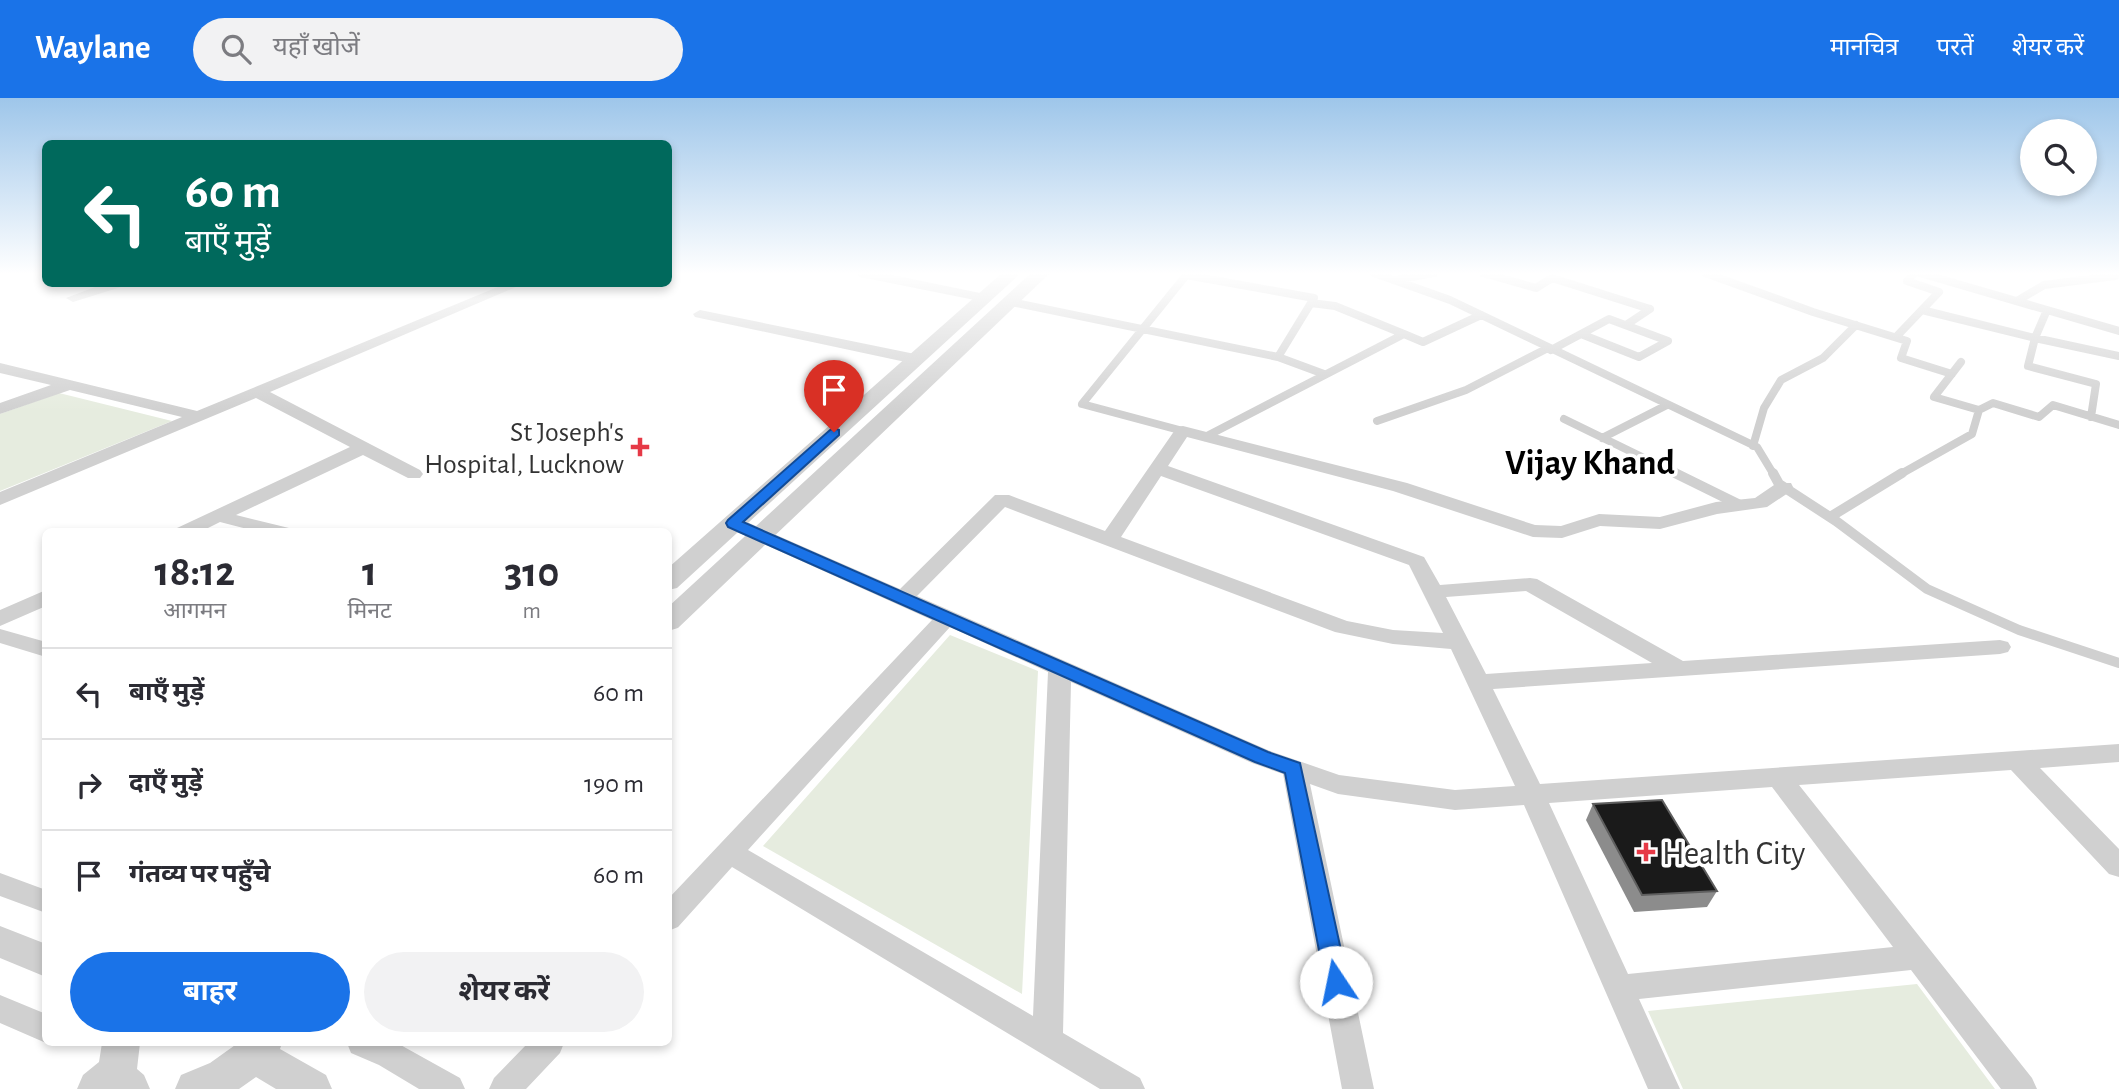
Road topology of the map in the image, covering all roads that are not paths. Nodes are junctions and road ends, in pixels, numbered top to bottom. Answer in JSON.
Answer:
{"nodes":[{"id":1,"x":431,"y":319,"type":"edge"},
{"id":2,"x":726,"y":319,"type":"edge"},
{"id":3,"x":961,"y":319,"type":"edge"},
{"id":4,"x":993,"y":319,"type":"edge"},
{"id":5,"x":1095,"y":319,"type":"edge"},
{"id":6,"x":1151,"y":319,"type":"edge"},
{"id":7,"x":1301,"y":319,"type":"edge"},
{"id":8,"x":1368,"y":319,"type":"edge"},
{"id":9,"x":1472,"y":319,"type":"edge"},
{"id":10,"x":1490,"y":319,"type":"edge"},
{"id":11,"x":1609,"y":319,"type":"edge"},
{"id":12,"x":1610,"y":319,"type":"edge"},
{"id":13,"x":1635,"y":319,"type":"edge"},
{"id":14,"x":1839,"y":319,"type":"edge"},
{"id":15,"x":1913,"y":319,"type":"edge"},
{"id":16,"x":1959,"y":319,"type":"edge"},
{"id":17,"x":2043,"y":319,"type":"edge"},
{"id":18,"x":2079,"y":319,"type":"edge"},
{"id":19,"x":1626,"y":325,"type":"junction"},
{"id":20,"x":1856,"y":325,"type":"junction"},
{"id":21,"x":1143,"y":329,"type":"junction"},
{"id":22,"x":2119,"y":331,"type":"edge"},
{"id":23,"x":1404,"y":334,"type":"junction"},
{"id":24,"x":1580,"y":334,"type":"junction"},
{"id":25,"x":1896,"y":337,"type":"junction"},
{"id":26,"x":2035,"y":338,"type":"junction"},
{"id":27,"x":1550,"y":349,"type":"junction"},
{"id":28,"x":2119,"y":356,"type":"edge"},
{"id":29,"x":1278,"y":357,"type":"junction"},
{"id":30,"x":915,"y":359,"type":"junction"},
{"id":31,"x":1961,"y":362,"type":"dead end"},
{"id":32,"x":0,"y":368,"type":"edge"},
{"id":33,"x":1324,"y":373,"type":"junction"},
{"id":34,"x":1952,"y":374,"type":"junction"},
{"id":35,"x":68,"y":385,"type":"junction"},
{"id":36,"x":257,"y":392,"type":"junction"},
{"id":37,"x":1667,"y":405,"type":"junction"},
{"id":38,"x":0,"y":409,"type":"edge"},
{"id":39,"x":1979,"y":411,"type":"junction"},
{"id":40,"x":198,"y":416,"type":"junction"},
{"id":41,"x":2091,"y":417,"type":"junction"},
{"id":42,"x":1564,"y":419,"type":"dead end"},
{"id":43,"x":1377,"y":421,"type":"dead end"},
{"id":44,"x":2119,"y":425,"type":"edge"},
{"id":45,"x":1183,"y":431,"type":"junction"},
{"id":46,"x":1205,"y":437,"type":"junction"},
{"id":47,"x":1602,"y":438,"type":"junction"},
{"id":48,"x":1753,"y":446,"type":"junction"},
{"id":49,"x":363,"y":447,"type":"junction"},
{"id":50,"x":1157,"y":468,"type":"junction"},
{"id":51,"x":414,"y":474,"type":"dead end"},
{"id":52,"x":1784,"y":487,"type":"junction"},
{"id":53,"x":0,"y":499,"type":"edge"},
{"id":54,"x":1740,"y":505,"type":"junction"},
{"id":55,"x":218,"y":516,"type":"junction"},
{"id":56,"x":1830,"y":517,"type":"junction"},
{"id":57,"x":733,"y":523,"type":"junction"},
{"id":58,"x":192,"y":528,"type":"edge"},
{"id":59,"x":266,"y":528,"type":"edge"},
{"id":60,"x":762,"y":535,"type":"junction"},
{"id":61,"x":1109,"y":539,"type":"junction"},
{"id":62,"x":672,"y":578,"type":"edge"},
{"id":63,"x":1433,"y":592,"type":"junction"},
{"id":64,"x":903,"y":598,"type":"junction"},
{"id":65,"x":42,"y":599,"type":"edge"},
{"id":66,"x":947,"y":617,"type":"junction"},
{"id":67,"x":672,"y":618,"type":"edge"},
{"id":68,"x":0,"y":619,"type":"edge"},
{"id":69,"x":0,"y":636,"type":"edge"},
{"id":70,"x":1460,"y":642,"type":"junction"},
{"id":71,"x":2000,"y":647,"type":"dead end"},
{"id":72,"x":42,"y":649,"type":"edge"},
{"id":73,"x":2119,"y":663,"type":"edge"},
{"id":74,"x":1060,"y":667,"type":"junction"},
{"id":75,"x":1680,"y":669,"type":"junction"},
{"id":76,"x":1479,"y":682,"type":"junction"},
{"id":77,"x":2119,"y":752,"type":"edge"},
{"id":78,"x":2017,"y":760,"type":"junction"},
{"id":79,"x":1294,"y":768,"type":"junction"},
{"id":80,"x":1778,"y":777,"type":"junction"},
{"id":81,"x":1533,"y":794,"type":"junction"},
{"id":82,"x":732,"y":854,"type":"junction"},
{"id":83,"x":2119,"y":866,"type":"edge"},
{"id":84,"x":0,"y":884,"type":"edge"},
{"id":85,"x":42,"y":900,"type":"edge"},
{"id":86,"x":672,"y":915,"type":"edge"},
{"id":87,"x":0,"y":941,"type":"edge"},
{"id":88,"x":1918,"y":957,"type":"junction"},
{"id":89,"x":42,"y":959,"type":"edge"},
{"id":90,"x":1619,"y":988,"type":"junction"},
{"id":91,"x":0,"y":1009,"type":"edge"},
{"id":92,"x":42,"y":1027,"type":"edge"},
{"id":93,"x":1047,"y":1040,"type":"junction"},
{"id":94,"x":369,"y":1046,"type":"edge"},
{"id":95,"x":546,"y":1046,"type":"edge"},
{"id":96,"x":259,"y":1049,"type":"edge"},
{"id":97,"x":195,"y":1089,"type":"edge"},
{"id":98,"x":312,"y":1089,"type":"edge"},
{"id":99,"x":449,"y":1089,"type":"edge"},
{"id":100,"x":505,"y":1089,"type":"edge"},
{"id":101,"x":1129,"y":1089,"type":"edge"},
{"id":102,"x":1357,"y":1089,"type":"edge"},
{"id":103,"x":1664,"y":1089,"type":"edge"},
{"id":104,"x":2021,"y":1089,"type":"edge"}],
"edges":[{"from":1,"to":36,"type":"street"},
{"from":2,"to":30,"type":"street"},
{"from":3,"to":30,"type":"street"},
{"from":4,"to":60,"type":"street"},
{"from":5,"to":21,"type":"lane"},
{"from":6,"to":21,"type":"lane"},
{"from":7,"to":29,"type":"lane"},
{"from":8,"to":23,"type":"lane"},
{"from":9,"to":23,"type":"lane"},
{"from":10,"to":27,"type":"lane"},
{"from":11,"to":24,"type":"lane"},
{"from":12,"to":19,"type":"lane"},
{"from":13,"to":19,"type":"lane"},
{"from":14,"to":20,"type":"lane"},
{"from":15,"to":25,"type":"lane"},
{"from":16,"to":26,"type":"lane"},
{"from":17,"to":26,"type":"lane"},
{"from":18,"to":22,"type":"lane"},
{"from":19,"to":24,"type":"lane"},
{"from":20,"to":25,"type":"lane"},
{"from":20,"to":48,"type":"lane"},
{"from":21,"to":29,"type":"lane"},
{"from":21,"to":45,"type":"lane"},
{"from":23,"to":33,"type":"lane"},
{"from":24,"to":27,"type":"lane"},
{"from":25,"to":34,"type":"lane"},
{"from":26,"to":28,"type":"lane"},
{"from":26,"to":41,"type":"lane"},
{"from":27,"to":37,"type":"lane"},
{"from":27,"to":43,"type":"lane"},
{"from":29,"to":33,"type":"lane"},
{"from":30,"to":57,"type":"street"},
{"from":31,"to":34,"type":"lane"},
{"from":32,"to":35,"type":"street"},
{"from":33,"to":46,"type":"lane"},
{"from":34,"to":39,"type":"lane"},
{"from":35,"to":38,"type":"street"},
{"from":35,"to":40,"type":"street"},
{"from":36,"to":40,"type":"street"},
{"from":36,"to":49,"type":"street"},
{"from":37,"to":47,"type":"lane"},
{"from":37,"to":48,"type":"lane"},
{"from":39,"to":41,"type":"lane"},
{"from":39,"to":56,"type":"lane"},
{"from":40,"to":53,"type":"street"},
{"from":41,"to":44,"type":"lane"},
{"from":42,"to":47,"type":"lane"},
{"from":45,"to":46,"type":"street"},
{"from":45,"to":50,"type":"street"},
{"from":46,"to":54,"type":"street"},
{"from":47,"to":54,"type":"lane"},
{"from":48,"to":52,"type":"lane"},
{"from":49,"to":51,"type":"street"},
{"from":49,"to":55,"type":"street"},
{"from":50,"to":61,"type":"street"},
{"from":50,"to":63,"type":"street"},
{"from":52,"to":54,"type":"street"},
{"from":52,"to":56,"type":"lane"},
{"from":55,"to":58,"type":"street"},
{"from":55,"to":59,"type":"street"},
{"from":56,"to":73,"type":"lane"},
{"from":57,"to":60,"type":"street"},
{"from":57,"to":62,"type":"street"},
{"from":60,"to":64,"type":"street"},
{"from":60,"to":67,"type":"street"},
{"from":61,"to":64,"type":"street"},
{"from":61,"to":70,"type":"street"},
{"from":63,"to":70,"type":"street"},
{"from":63,"to":75,"type":"street"},
{"from":64,"to":66,"type":"street"},
{"from":65,"to":68,"type":"street"},
{"from":66,"to":74,"type":"street"},
{"from":66,"to":82,"type":"street"},
{"from":69,"to":72,"type":"street"},
{"from":70,"to":76,"type":"street"},
{"from":71,"to":75,"type":"street"},
{"from":74,"to":79,"type":"street"},
{"from":74,"to":93,"type":"street"},
{"from":75,"to":76,"type":"street"},
{"from":76,"to":81,"type":"street"},
{"from":77,"to":78,"type":"street"},
{"from":78,"to":80,"type":"street"},
{"from":78,"to":83,"type":"street"},
{"from":79,"to":81,"type":"street"},
{"from":79,"to":102,"type":"street"},
{"from":80,"to":81,"type":"street"},
{"from":80,"to":88,"type":"street"},
{"from":81,"to":90,"type":"street"},
{"from":82,"to":86,"type":"street"},
{"from":82,"to":93,"type":"street"},
{"from":84,"to":85,"type":"street"},
{"from":87,"to":89,"type":"street"},
{"from":88,"to":90,"type":"street"},
{"from":88,"to":104,"type":"street"},
{"from":90,"to":103,"type":"street"},
{"from":91,"to":92,"type":"street"},
{"from":93,"to":101,"type":"street"},
{"from":94,"to":99,"type":"street"},
{"from":95,"to":100,"type":"street"},
{"from":96,"to":97,"type":"street"},
{"from":96,"to":98,"type":"street"}]}
